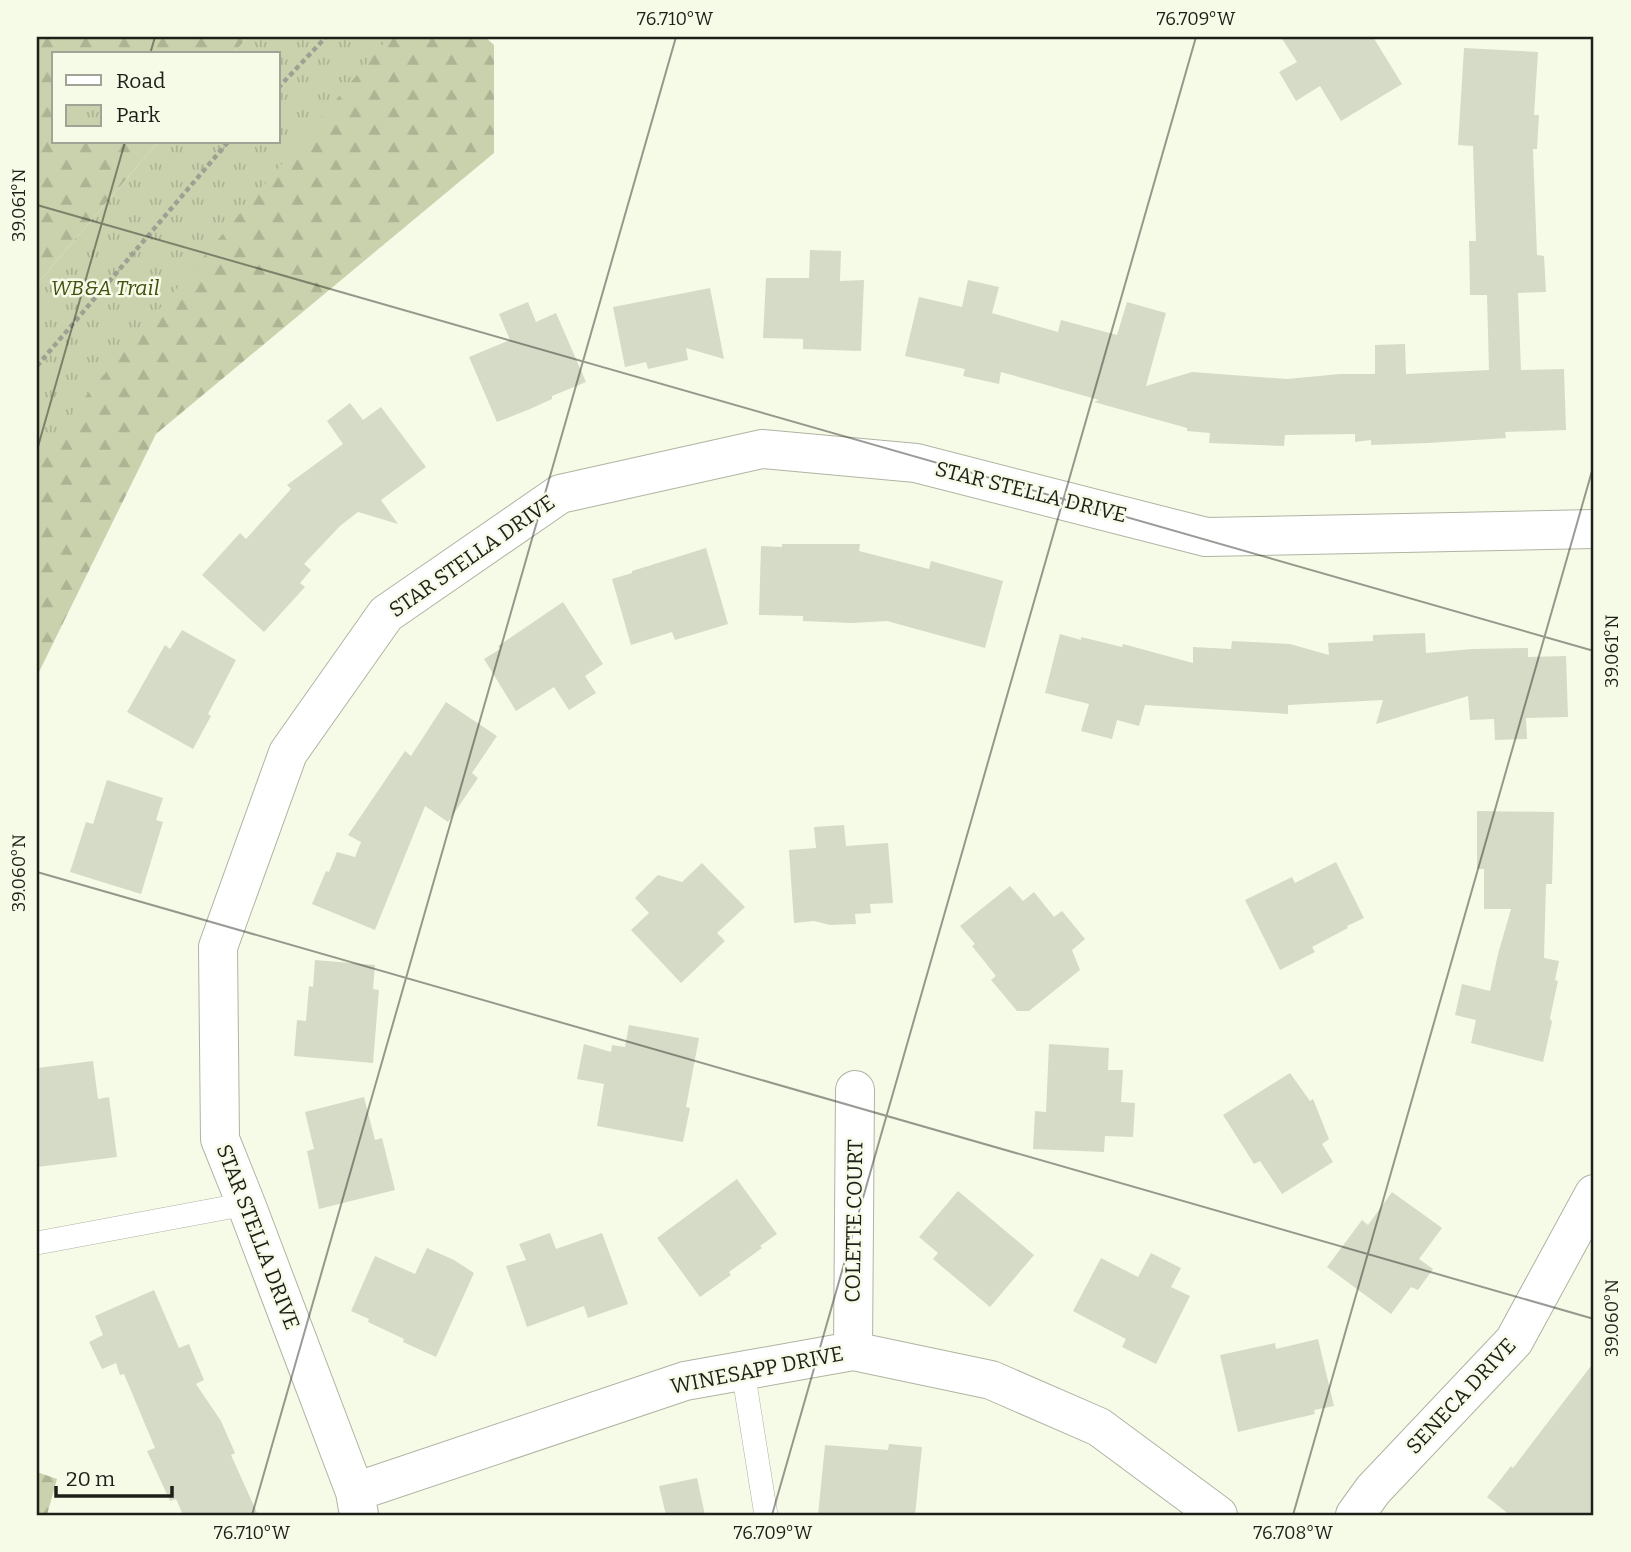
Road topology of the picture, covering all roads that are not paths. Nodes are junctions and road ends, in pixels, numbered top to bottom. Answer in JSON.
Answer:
{"nodes":[{"id":1,"x":1594,"y":529,"type":"edge"},
{"id":2,"x":855,"y":1090,"type":"dead end"},
{"id":3,"x":1594,"y":1194,"type":"edge"},
{"id":4,"x":246,"y":1204,"type":"junction"},
{"id":5,"x":37,"y":1243,"type":"edge"},
{"id":6,"x":853,"y":1351,"type":"junction"},
{"id":7,"x":743,"y":1371,"type":"junction"},
{"id":8,"x":357,"y":1504,"type":"edge"},
{"id":9,"x":765,"y":1515,"type":"edge"},
{"id":10,"x":1218,"y":1515,"type":"edge"},
{"id":11,"x":1355,"y":1515,"type":"edge"}],
"edges":[{"from":1,"to":4,"type":"street","name":"STAR STELLA DRIVE"},
{"from":2,"to":6,"type":"street","name":"COLETTE COURT"},
{"from":3,"to":11,"type":"street","name":"SENECA DRIVE"},
{"from":4,"to":5,"type":"lane"},
{"from":4,"to":8,"type":"street","name":"STAR STELLA DRIVE"},
{"from":6,"to":7,"type":"street","name":"WINESAPP DRIVE"},
{"from":6,"to":10,"type":"street","name":"WINESAPP DRIVE"},
{"from":7,"to":8,"type":"street","name":"WINESAPP DRIVE"},
{"from":7,"to":9,"type":"lane"}]}
